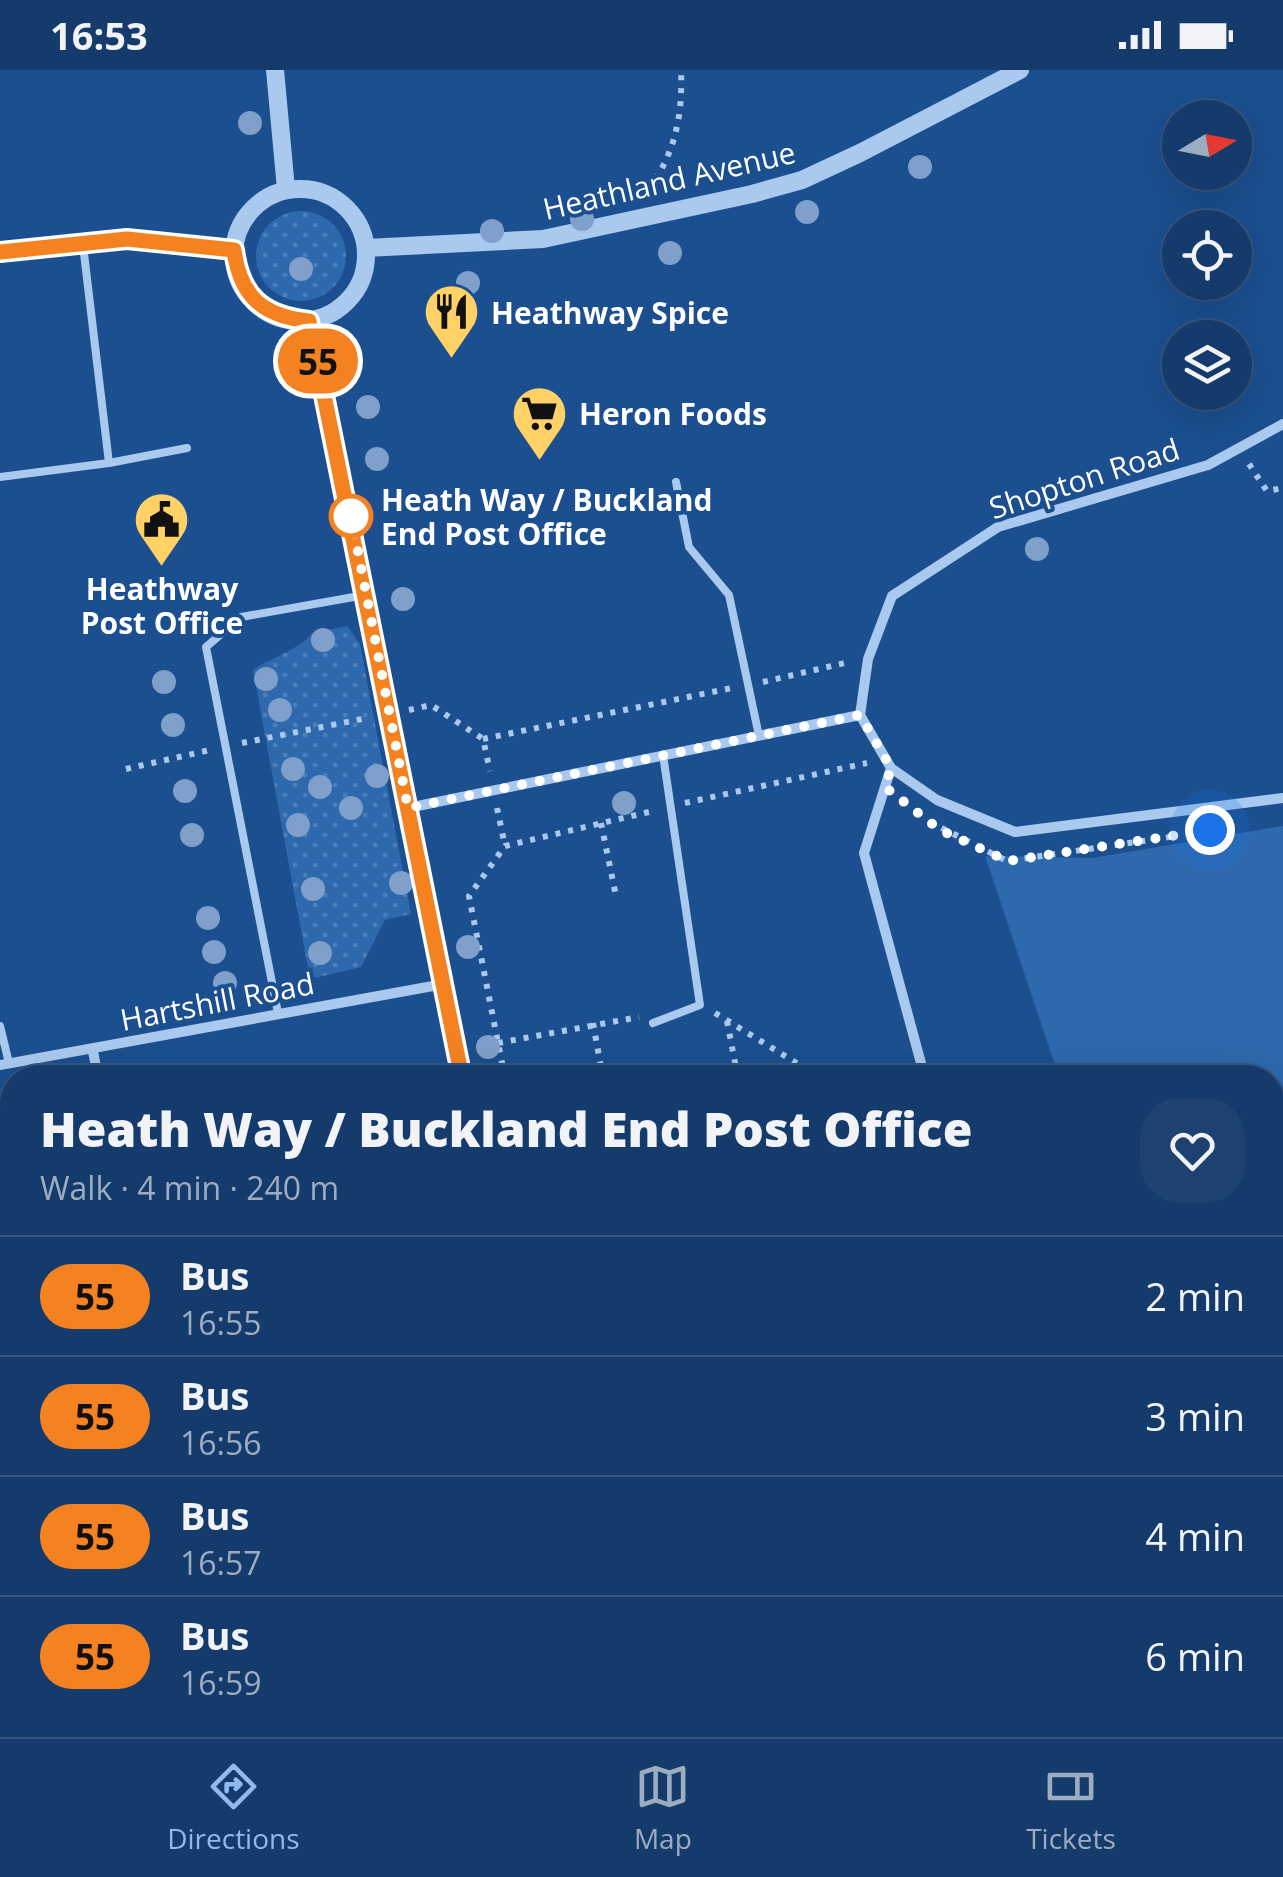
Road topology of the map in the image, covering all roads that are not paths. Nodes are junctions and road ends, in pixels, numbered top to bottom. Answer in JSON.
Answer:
{"nodes":[{"id":1,"x":275,"y":70,"type":"edge"},
{"id":2,"x":1020,"y":70,"type":"edge"},
{"id":3,"x":286,"y":189,"type":"junction"},
{"id":4,"x":83,"y":243,"type":"junction"},
{"id":5,"x":366,"y":248,"type":"junction"},
{"id":6,"x":234,"y":250,"type":"junction"},
{"id":7,"x":0,"y":252,"type":"edge"},
{"id":8,"x":309,"y":321,"type":"junction"},
{"id":9,"x":1283,"y":424,"type":"edge"},
{"id":10,"x":187,"y":448,"type":"dead end"},
{"id":11,"x":110,"y":463,"type":"junction"},
{"id":12,"x":0,"y":478,"type":"edge"},
{"id":13,"x":676,"y":482,"type":"dead end"},
{"id":14,"x":367,"y":595,"type":"junction"},
{"id":15,"x":860,"y":715,"type":"junction"},
{"id":16,"x":759,"y":736,"type":"junction"},
{"id":17,"x":664,"y":755,"type":"junction"},
{"id":18,"x":891,"y":768,"type":"junction"},
{"id":19,"x":1283,"y":798,"type":"edge"},
{"id":20,"x":408,"y":808,"type":"junction"},
{"id":21,"x":444,"y":984,"type":"junction"},
{"id":22,"x":278,"y":1013,"type":"junction"},
{"id":23,"x":653,"y":1022,"type":"road end"},
{"id":24,"x":0,"y":1026,"type":"edge"},
{"id":25,"x":93,"y":1052,"type":"junction"},
{"id":26,"x":4,"y":1064,"type":"edge"},
{"id":27,"x":96,"y":1065,"type":"edge"},
{"id":28,"x":460,"y":1065,"type":"edge"},
{"id":29,"x":921,"y":1065,"type":"edge"}],
"edges":[{"from":1,"to":3,"type":"street"},
{"from":2,"to":5,"type":"street","name":"Heathland Avenue"},
{"from":3,"to":5,"type":"street"},
{"from":3,"to":6,"type":"street"},
{"from":4,"to":6,"type":"street"},
{"from":4,"to":7,"type":"street"},
{"from":4,"to":11,"type":"lane"},
{"from":5,"to":8,"type":"street"},
{"from":6,"to":8,"type":"street"},
{"from":8,"to":14,"type":"street"},
{"from":9,"to":15,"type":"street","name":"Shopton Road"},
{"from":10,"to":11,"type":"lane"},
{"from":11,"to":12,"type":"lane"},
{"from":13,"to":16,"type":"lane"},
{"from":14,"to":20,"type":"street"},
{"from":14,"to":22,"type":"lane"},
{"from":15,"to":16,"type":"street"},
{"from":15,"to":18,"type":"street"},
{"from":16,"to":17,"type":"street"},
{"from":17,"to":20,"type":"street"},
{"from":17,"to":23,"type":"lane"},
{"from":18,"to":19,"type":"street"},
{"from":18,"to":29,"type":"street"},
{"from":20,"to":21,"type":"street"},
{"from":21,"to":22,"type":"street","name":"Hartshill Road"},
{"from":21,"to":28,"type":"street"},
{"from":22,"to":25,"type":"street","name":"Hartshill Road"},
{"from":24,"to":26,"type":"lane"},
{"from":25,"to":26,"type":"street","name":"Hartshill Road"},
{"from":25,"to":27,"type":"street"}]}
